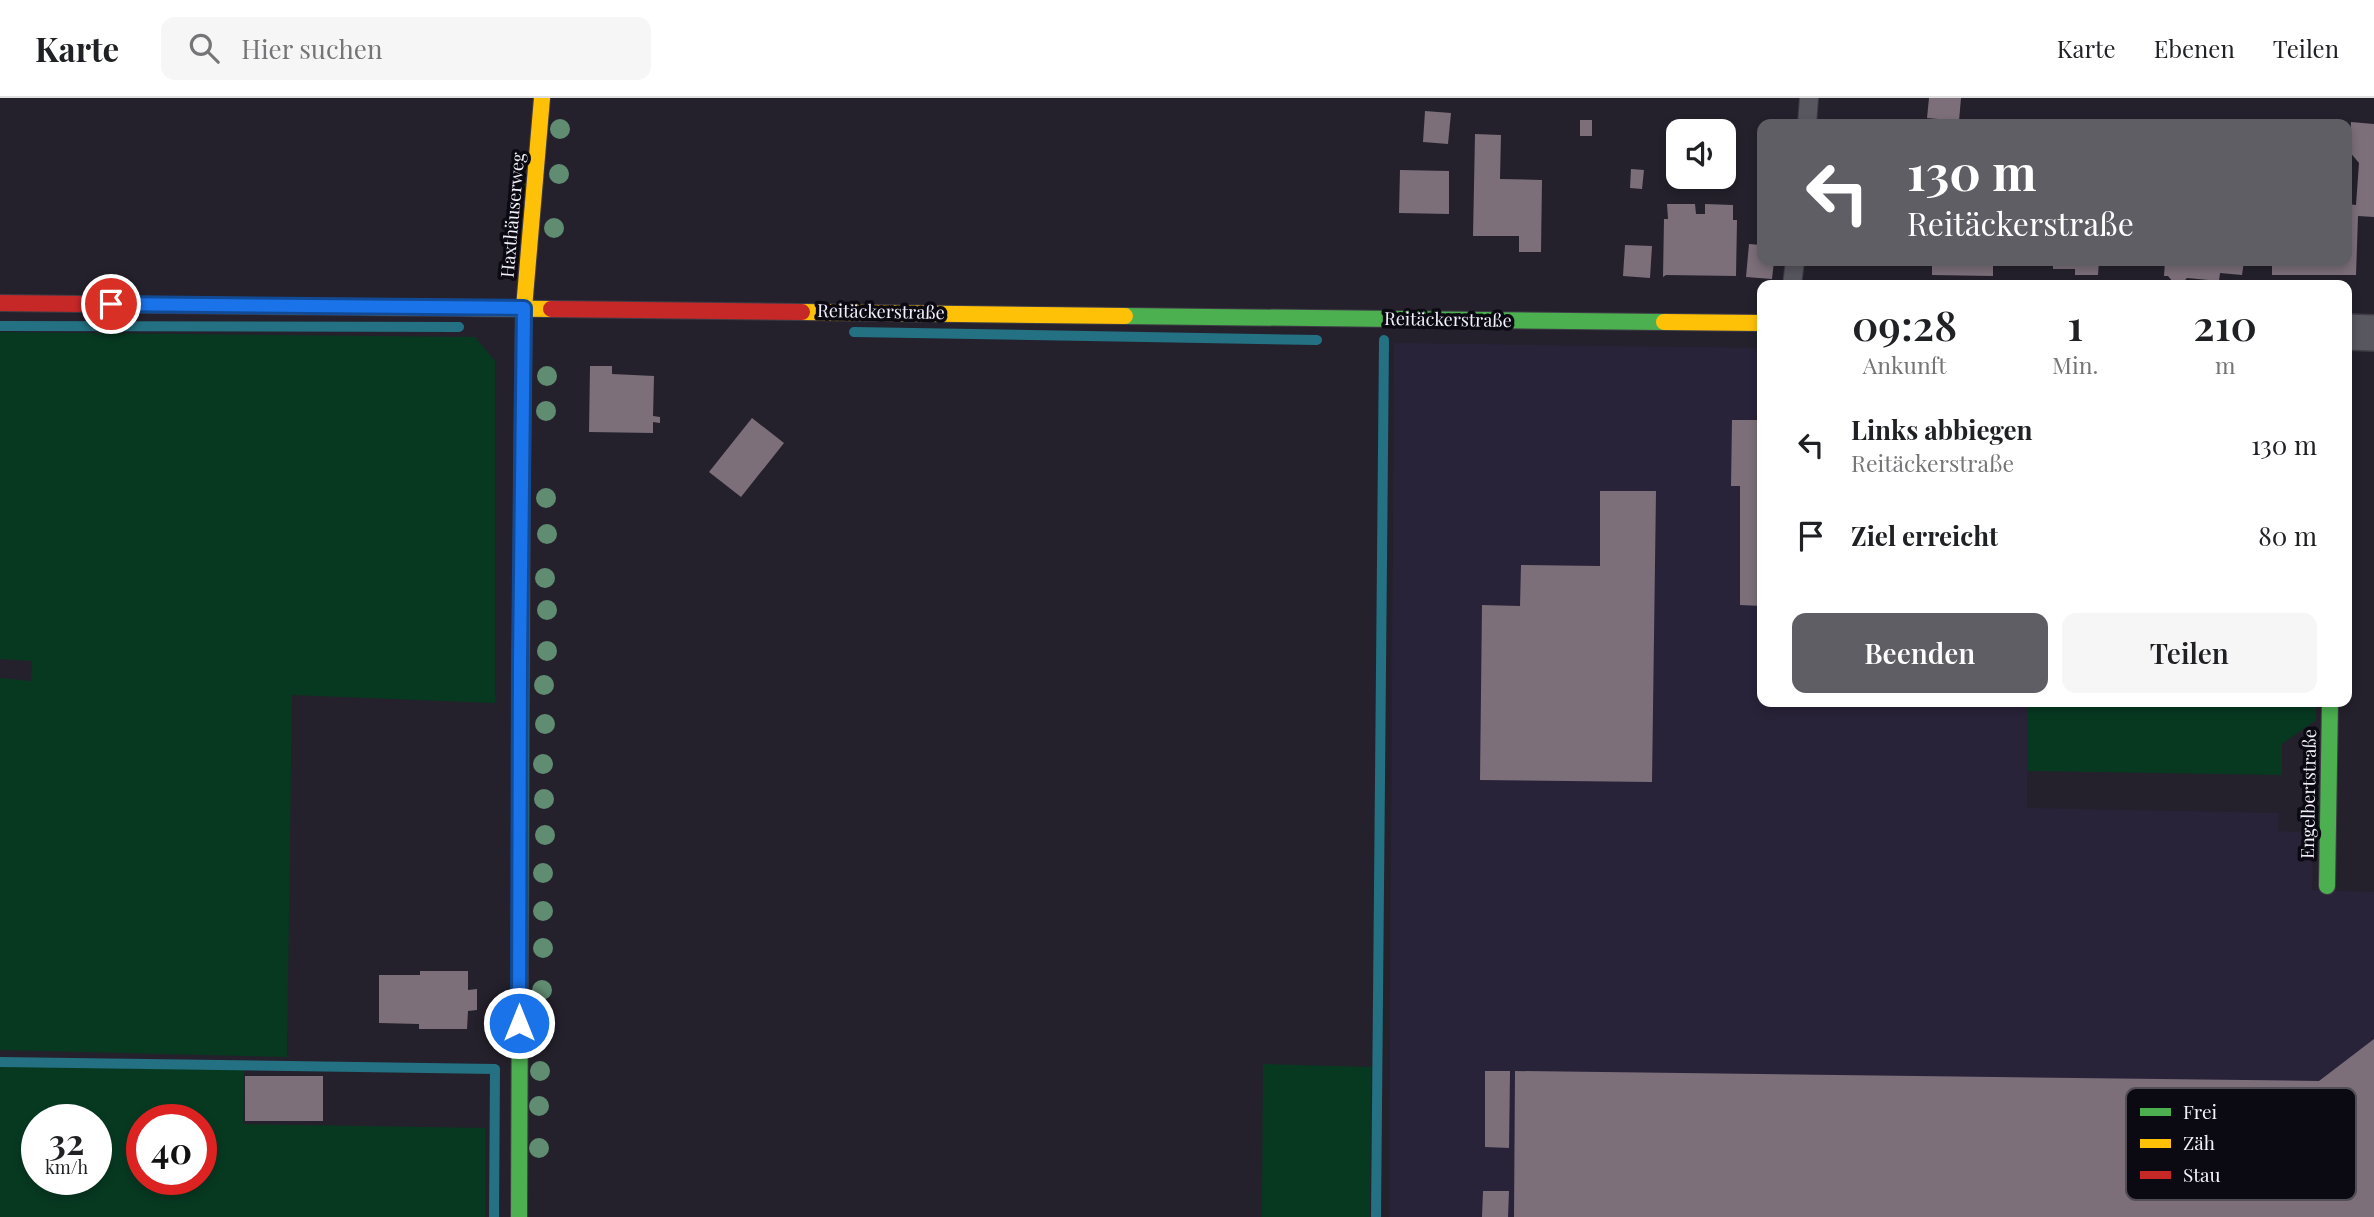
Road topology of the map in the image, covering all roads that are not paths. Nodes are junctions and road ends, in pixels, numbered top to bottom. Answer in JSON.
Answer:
{"nodes":[{"id":1,"x":542,"y":98,"type":"edge"},
{"id":2,"x":1809,"y":98,"type":"edge"},
{"id":3,"x":1807,"y":119,"type":"edge"},
{"id":4,"x":0,"y":303,"type":"edge"},
{"id":5,"x":524,"y":308,"type":"junction"},
{"id":6,"x":1757,"y":323,"type":"edge"},
{"id":7,"x":2352,"y":332,"type":"edge"},
{"id":8,"x":2374,"y":332,"type":"edge"},
{"id":9,"x":2329,"y":707,"type":"edge"},
{"id":10,"x":2327,"y":886,"type":"dead end"},
{"id":11,"x":519,"y":1217,"type":"edge"}],
"edges":[{"from":1,"to":5,"type":"street","name":"Haxthäuserweg"},
{"from":2,"to":3,"type":"lane"},
{"from":4,"to":5,"type":"street","name":"Reitäckerstraße"},
{"from":5,"to":6,"type":"street","name":"Reitäckerstraße"},
{"from":5,"to":11,"type":"street","name":"Haxthäuserweg"},
{"from":7,"to":8,"type":"street"},
{"from":9,"to":10,"type":"street","name":"Engelbertstraße"}]}
